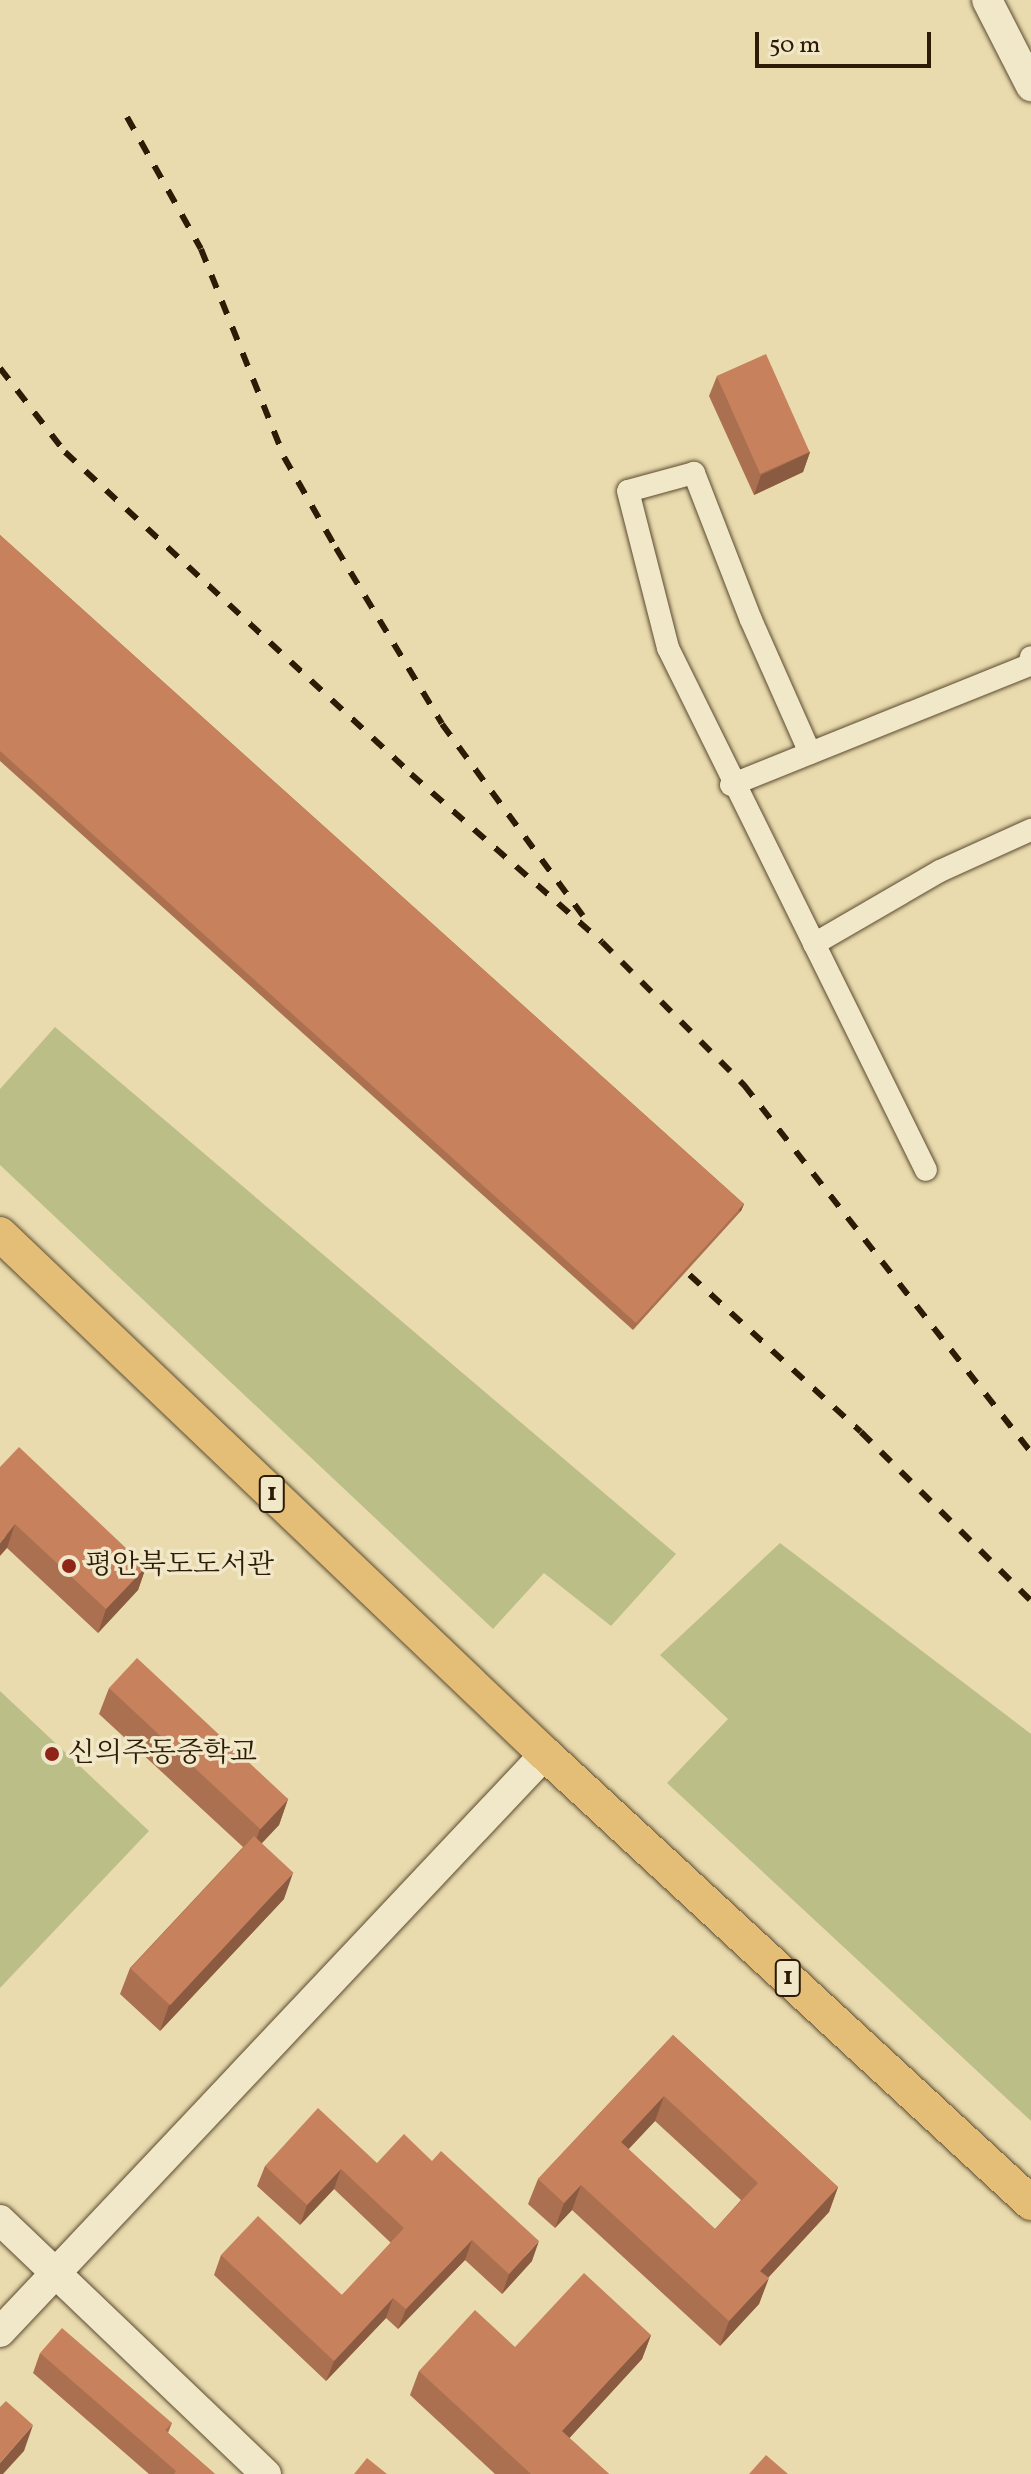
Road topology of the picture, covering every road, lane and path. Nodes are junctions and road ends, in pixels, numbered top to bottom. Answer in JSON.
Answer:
{"nodes":[{"id":1,"x":987,"y":0,"type":"edge"},
{"id":2,"x":1031,"y":86,"type":"edge"},
{"id":3,"x":1031,"y":657,"type":"edge"},
{"id":4,"x":810,"y":753,"type":"junction"},
{"id":5,"x":731,"y":785,"type":"junction"},
{"id":6,"x":1031,"y":830,"type":"edge"},
{"id":7,"x":814,"y":944,"type":"junction"},
{"id":8,"x":926,"y":1170,"type":"dead end"},
{"id":9,"x":0,"y":1234,"type":"edge"},
{"id":10,"x":545,"y":1754,"type":"junction"},
{"id":11,"x":1031,"y":2203,"type":"edge"},
{"id":12,"x":0,"y":2220,"type":"edge"},
{"id":13,"x":57,"y":2272,"type":"junction"},
{"id":14,"x":0,"y":2332,"type":"edge"},
{"id":15,"x":266,"y":2474,"type":"edge"}],
"edges":[{"from":1,"to":2,"type":"main road"},
{"from":3,"to":4,"type":"street"},
{"from":4,"to":5,"type":"street"},
{"from":4,"to":5,"type":"street"},
{"from":5,"to":7,"type":"street"},
{"from":6,"to":7,"type":"street"},
{"from":7,"to":8,"type":"street"},
{"from":9,"to":10,"type":"main road","number":"1"},
{"from":10,"to":11,"type":"main road","number":"1"},
{"from":10,"to":13,"type":"main road"},
{"from":12,"to":13,"type":"main road"},
{"from":13,"to":14,"type":"main road"},
{"from":13,"to":15,"type":"main road"}]}
